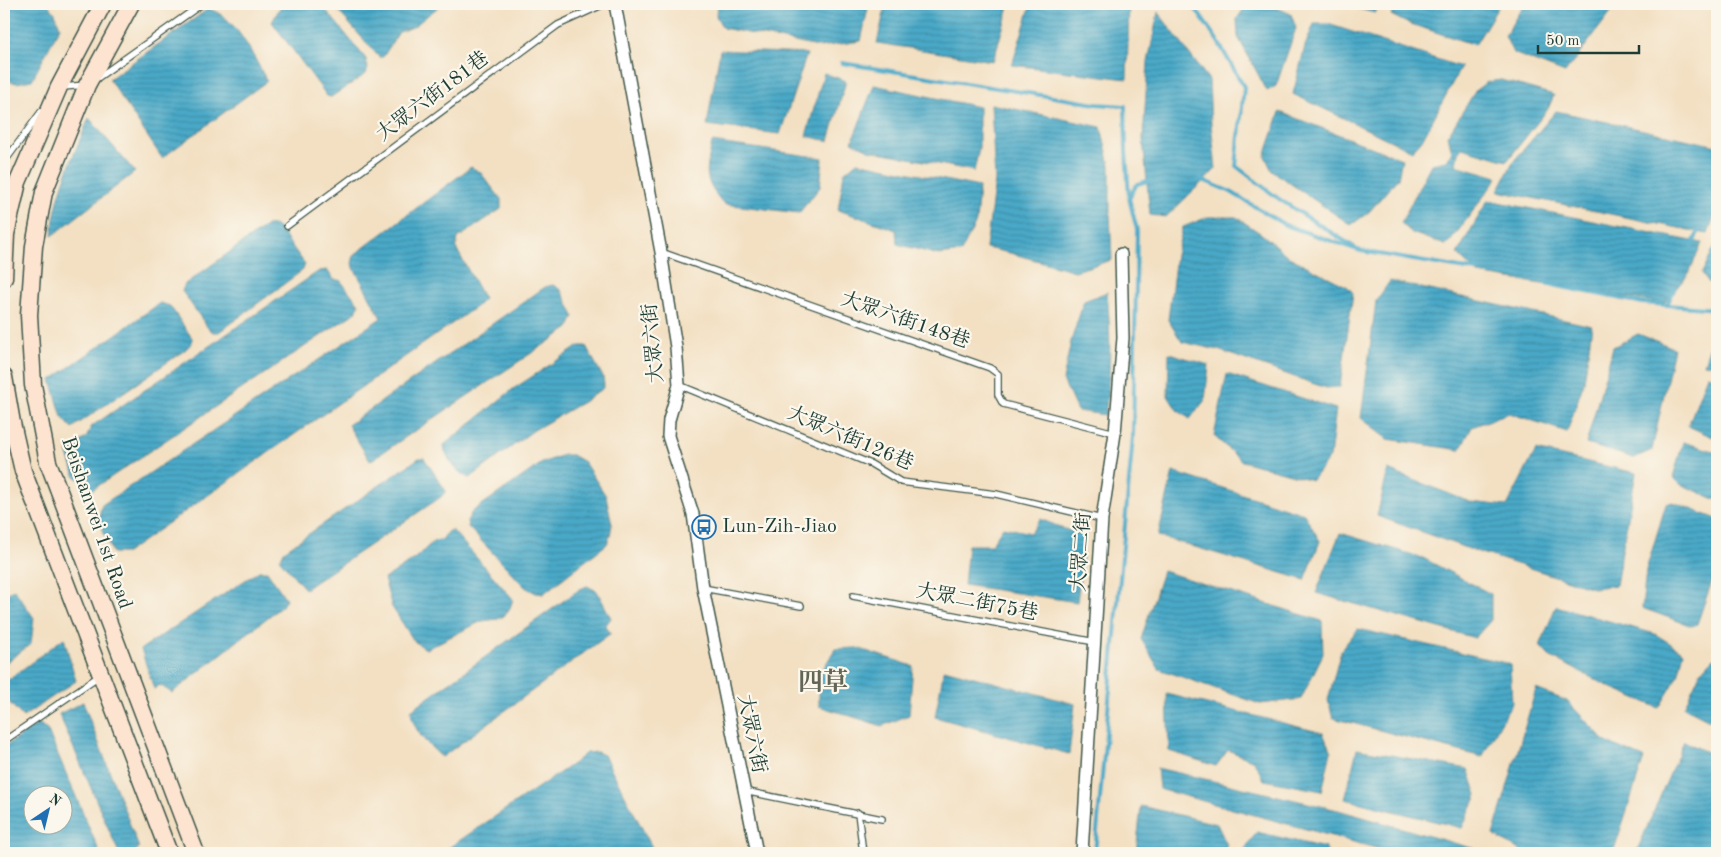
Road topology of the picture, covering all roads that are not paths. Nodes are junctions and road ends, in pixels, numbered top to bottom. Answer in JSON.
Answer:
{"nodes":[{"id":1,"x":103,"y":4,"type":"edge"},
{"id":2,"x":131,"y":4,"type":"edge"},
{"id":3,"x":202,"y":4,"type":"edge"},
{"id":4,"x":604,"y":4,"type":"edge"},
{"id":5,"x":616,"y":4,"type":"edge"},
{"id":6,"x":87,"y":85,"type":"junction"},
{"id":7,"x":59,"y":87,"type":"junction"},
{"id":8,"x":4,"y":159,"type":"edge"},
{"id":9,"x":287,"y":226,"type":"dead end"},
{"id":10,"x":661,"y":252,"type":"junction"},
{"id":11,"x":1121,"y":254,"type":"dead end"},
{"id":12,"x":4,"y":278,"type":"edge"},
{"id":13,"x":4,"y":377,"type":"edge"},
{"id":14,"x":679,"y":385,"type":"junction"},
{"id":15,"x":1115,"y":433,"type":"junction"},
{"id":16,"x":1102,"y":519,"type":"junction"},
{"id":17,"x":77,"y":537,"type":"junction"},
{"id":18,"x":52,"y":546,"type":"junction"},
{"id":19,"x":704,"y":588,"type":"junction"},
{"id":20,"x":853,"y":596,"type":"dead end"},
{"id":21,"x":801,"y":606,"type":"dead end"},
{"id":22,"x":1095,"y":642,"type":"junction"},
{"id":23,"x":101,"y":675,"type":"junction"},
{"id":24,"x":4,"y":742,"type":"edge"},
{"id":25,"x":163,"y":766,"type":"junction"},
{"id":26,"x":140,"y":776,"type":"junction"},
{"id":27,"x":743,"y":791,"type":"junction"},
{"id":28,"x":858,"y":814,"type":"junction"},
{"id":29,"x":882,"y":819,"type":"dead end"},
{"id":30,"x":169,"y":853,"type":"edge"},
{"id":31,"x":196,"y":853,"type":"edge"},
{"id":32,"x":757,"y":853,"type":"edge"},
{"id":33,"x":863,"y":853,"type":"edge"},
{"id":34,"x":1082,"y":853,"type":"edge"}],
"edges":[{"from":1,"to":7,"type":"street"},
{"from":2,"to":6,"type":"street","name":"Beishanwei 1st Road"},
{"from":3,"to":6,"type":"lane"},
{"from":4,"to":9,"type":"lane","name":"大眾六街181巷"},
{"from":5,"to":10,"type":"street","name":"大眾六街"},
{"from":6,"to":7,"type":"lane"},
{"from":6,"to":17,"type":"street","name":"Beishanwei 1st Road"},
{"from":7,"to":8,"type":"lane"},
{"from":7,"to":12,"type":"street"},
{"from":10,"to":14,"type":"street","name":"大眾六街"},
{"from":10,"to":15,"type":"lane","name":"大眾六街148巷"},
{"from":11,"to":15,"type":"street","name":"大眾二街"},
{"from":13,"to":18,"type":"street"},
{"from":14,"to":16,"type":"lane","name":"大眾六街126巷"},
{"from":14,"to":19,"type":"street","name":"大眾六街"},
{"from":15,"to":16,"type":"street","name":"大眾二街"},
{"from":16,"to":22,"type":"street","name":"大眾二街"},
{"from":17,"to":18,"type":"street"},
{"from":17,"to":25,"type":"street","name":"Beishanwei 1st Road"},
{"from":18,"to":23,"type":"street"},
{"from":19,"to":21,"type":"lane"},
{"from":19,"to":27,"type":"street","name":"大眾六街"},
{"from":20,"to":22,"type":"lane","name":"大眾二街75巷"},
{"from":22,"to":34,"type":"street","name":"大眾二街"},
{"from":23,"to":24,"type":"lane"},
{"from":23,"to":26,"type":"street"},
{"from":25,"to":26,"type":"street"},
{"from":25,"to":31,"type":"street","name":"Beishanwei 1st Road"},
{"from":26,"to":30,"type":"street"},
{"from":27,"to":28,"type":"lane"},
{"from":27,"to":32,"type":"street","name":"大眾六街"},
{"from":28,"to":29,"type":"lane"},
{"from":28,"to":33,"type":"lane"}]}
